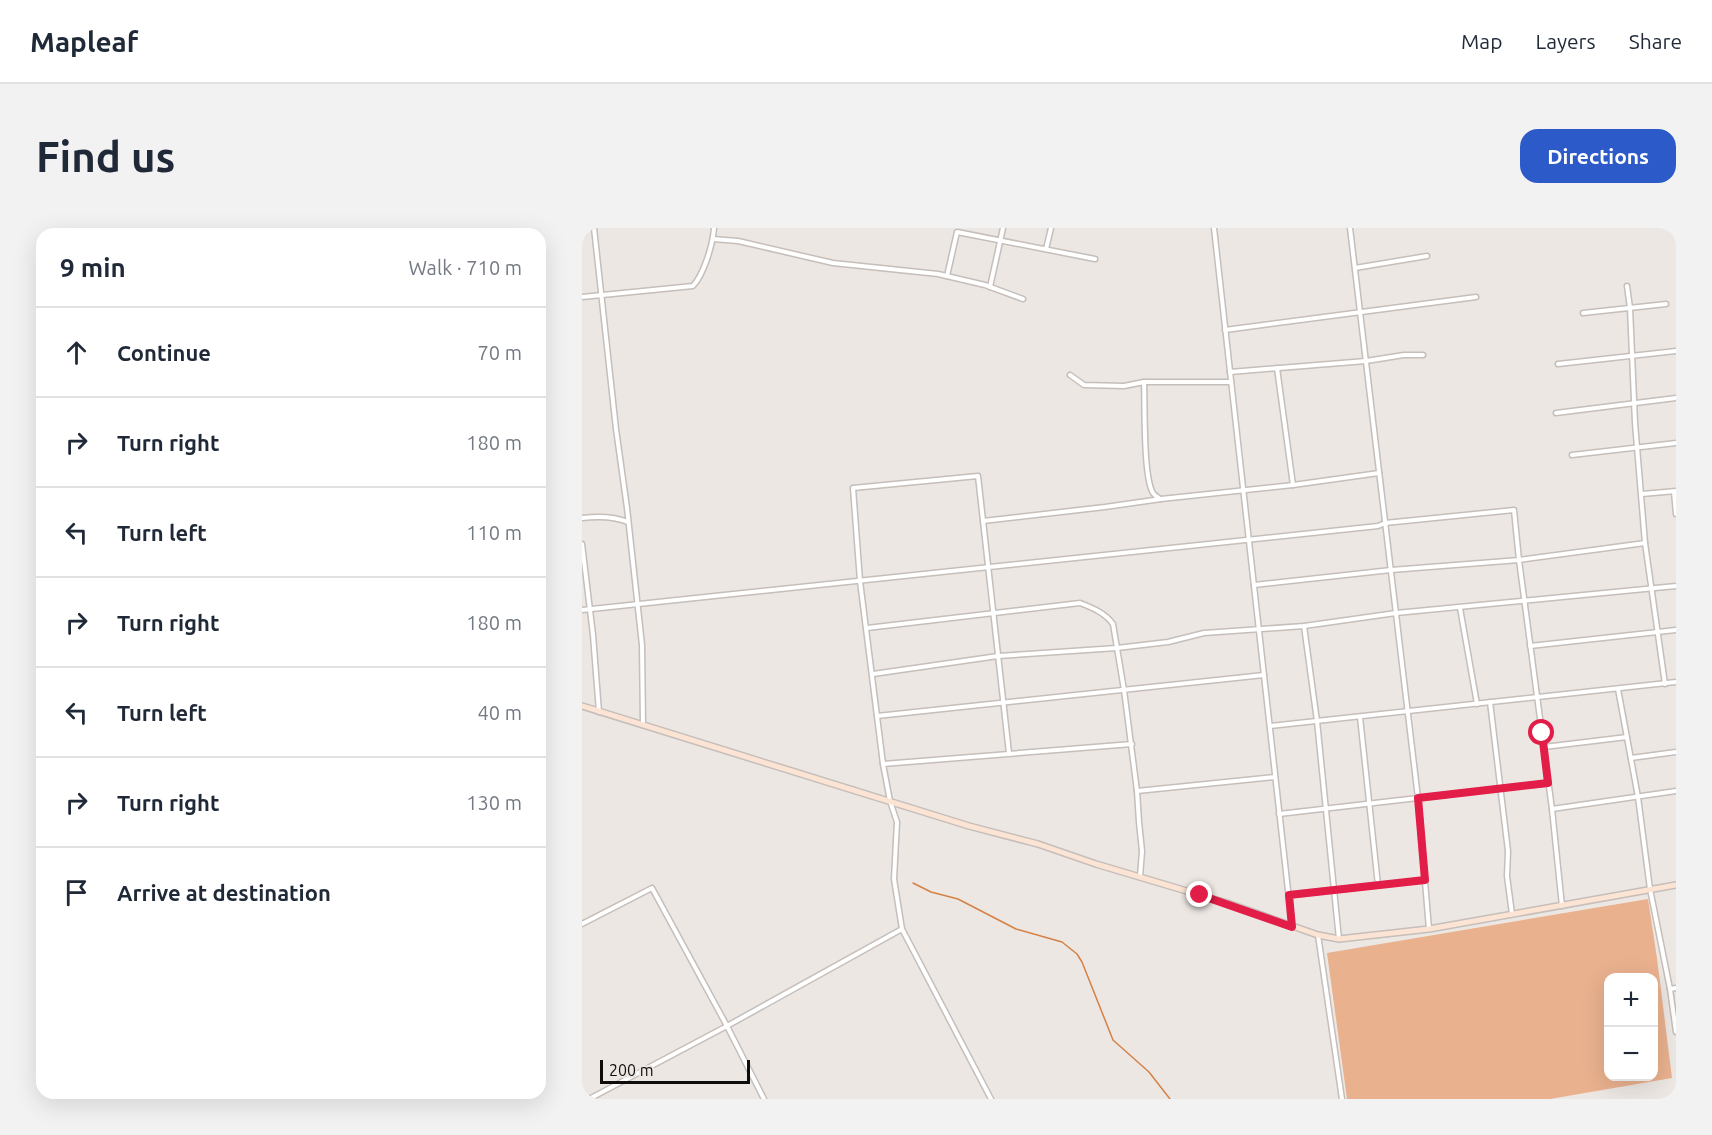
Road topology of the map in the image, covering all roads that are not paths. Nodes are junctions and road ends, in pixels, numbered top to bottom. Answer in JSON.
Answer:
{"nodes":[{"id":1,"x":594,"y":228,"type":"edge"},
{"id":2,"x":714,"y":228,"type":"edge"},
{"id":3,"x":1003,"y":228,"type":"edge"},
{"id":4,"x":1050,"y":228,"type":"edge"},
{"id":5,"x":1214,"y":228,"type":"edge"},
{"id":6,"x":1350,"y":228,"type":"edge"},
{"id":7,"x":957,"y":230,"type":"edge"},
{"id":8,"x":713,"y":239,"type":"junction"},
{"id":9,"x":1001,"y":240,"type":"junction"},
{"id":10,"x":1046,"y":249,"type":"junction"},
{"id":11,"x":1427,"y":256,"type":"dead end"},
{"id":12,"x":1095,"y":259,"type":"dead end"},
{"id":13,"x":1355,"y":268,"type":"junction"},
{"id":14,"x":947,"y":276,"type":"junction"},
{"id":15,"x":1627,"y":286,"type":"dead end"},
{"id":16,"x":990,"y":287,"type":"junction"},
{"id":17,"x":602,"y":295,"type":"junction"},
{"id":18,"x":582,"y":297,"type":"edge"},
{"id":19,"x":1476,"y":297,"type":"dead end"},
{"id":20,"x":1023,"y":299,"type":"dead end"},
{"id":21,"x":1666,"y":304,"type":"dead end"},
{"id":22,"x":1630,"y":308,"type":"junction"},
{"id":23,"x":1360,"y":312,"type":"junction"},
{"id":24,"x":1583,"y":313,"type":"dead end"},
{"id":25,"x":1225,"y":330,"type":"junction"},
{"id":26,"x":1676,"y":351,"type":"edge"},
{"id":27,"x":1424,"y":355,"type":"dead end"},
{"id":28,"x":1631,"y":356,"type":"junction"},
{"id":29,"x":1366,"y":361,"type":"junction"},
{"id":30,"x":1558,"y":364,"type":"dead end"},
{"id":31,"x":1277,"y":369,"type":"junction"},
{"id":32,"x":1230,"y":372,"type":"junction"},
{"id":33,"x":1070,"y":375,"type":"dead end"},
{"id":34,"x":1144,"y":382,"type":"junction"},
{"id":35,"x":1231,"y":382,"type":"junction"},
{"id":36,"x":1676,"y":398,"type":"edge"},
{"id":37,"x":1634,"y":403,"type":"junction"},
{"id":38,"x":1556,"y":413,"type":"dead end"},
{"id":39,"x":1676,"y":443,"type":"edge"},
{"id":40,"x":1637,"y":447,"type":"junction"},
{"id":41,"x":1572,"y":455,"type":"dead end"},
{"id":42,"x":1379,"y":473,"type":"junction"},
{"id":43,"x":1293,"y":485,"type":"junction"},
{"id":44,"x":1243,"y":491,"type":"junction"},
{"id":45,"x":1675,"y":492,"type":"edge"},
{"id":46,"x":1642,"y":494,"type":"junction"},
{"id":47,"x":1161,"y":499,"type":"junction"},
{"id":48,"x":1676,"y":514,"type":"edge"},
{"id":49,"x":582,"y":518,"type":"edge"},
{"id":50,"x":983,"y":521,"type":"junction"},
{"id":51,"x":628,"y":522,"type":"junction"},
{"id":52,"x":1385,"y":523,"type":"junction"},
{"id":53,"x":1249,"y":538,"type":"junction"},
{"id":54,"x":1644,"y":543,"type":"junction"},
{"id":55,"x":582,"y":544,"type":"edge"},
{"id":56,"x":1519,"y":560,"type":"junction"},
{"id":57,"x":988,"y":567,"type":"junction"},
{"id":58,"x":1391,"y":570,"type":"junction"},
{"id":59,"x":860,"y":581,"type":"junction"},
{"id":60,"x":1254,"y":585,"type":"junction"},
{"id":61,"x":1676,"y":586,"type":"edge"},
{"id":62,"x":1651,"y":589,"type":"junction"},
{"id":63,"x":1524,"y":600,"type":"junction"},
{"id":64,"x":637,"y":603,"type":"junction"},
{"id":65,"x":1460,"y":608,"type":"junction"},
{"id":66,"x":589,"y":609,"type":"junction"},
{"id":67,"x":582,"y":610,"type":"edge"},
{"id":68,"x":1396,"y":613,"type":"junction"},
{"id":69,"x":993,"y":614,"type":"junction"},
{"id":70,"x":1304,"y":626,"type":"junction"},
{"id":71,"x":867,"y":628,"type":"junction"},
{"id":72,"x":1259,"y":629,"type":"junction"},
{"id":73,"x":1676,"y":630,"type":"edge"},
{"id":74,"x":1657,"y":632,"type":"junction"},
{"id":75,"x":1530,"y":646,"type":"junction"},
{"id":76,"x":1116,"y":648,"type":"junction"},
{"id":77,"x":998,"y":656,"type":"junction"},
{"id":78,"x":873,"y":674,"type":"junction"},
{"id":79,"x":1264,"y":675,"type":"junction"},
{"id":80,"x":1676,"y":682,"type":"edge"},
{"id":81,"x":1665,"y":684,"type":"junction"},
{"id":82,"x":1618,"y":688,"type":"junction"},
{"id":83,"x":1124,"y":690,"type":"junction"},
{"id":84,"x":1537,"y":697,"type":"junction"},
{"id":85,"x":1490,"y":702,"type":"junction"},
{"id":86,"x":1004,"y":703,"type":"junction"},
{"id":87,"x":1477,"y":704,"type":"junction"},
{"id":88,"x":582,"y":706,"type":"edge"},
{"id":89,"x":1407,"y":711,"type":"junction"},
{"id":90,"x":599,"y":712,"type":"junction"},
{"id":91,"x":878,"y":716,"type":"junction"},
{"id":92,"x":1360,"y":717,"type":"junction"},
{"id":93,"x":1317,"y":721,"type":"junction"},
{"id":94,"x":643,"y":726,"type":"junction"},
{"id":95,"x":1270,"y":726,"type":"junction"},
{"id":96,"x":1627,"y":737,"type":"junction"},
{"id":97,"x":1132,"y":744,"type":"junction"},
{"id":98,"x":1544,"y":747,"type":"junction"},
{"id":99,"x":1676,"y":752,"type":"edge"},
{"id":100,"x":1009,"y":753,"type":"junction"},
{"id":101,"x":1631,"y":758,"type":"junction"},
{"id":102,"x":883,"y":764,"type":"junction"},
{"id":103,"x":1275,"y":777,"type":"junction"},
{"id":104,"x":1548,"y":783,"type":"junction"},
{"id":105,"x":1500,"y":788,"type":"junction"},
{"id":106,"x":1137,"y":791,"type":"junction"},
{"id":107,"x":1676,"y":791,"type":"edge"},
{"id":108,"x":1638,"y":797,"type":"junction"},
{"id":109,"x":1418,"y":798,"type":"junction"},
{"id":110,"x":890,"y":801,"type":"junction"},
{"id":111,"x":1370,"y":803,"type":"junction"},
{"id":112,"x":1326,"y":809,"type":"junction"},
{"id":113,"x":1552,"y":809,"type":"junction"},
{"id":114,"x":1279,"y":814,"type":"junction"},
{"id":115,"x":1140,"y":877,"type":"junction"},
{"id":116,"x":1425,"y":880,"type":"junction"},
{"id":117,"x":1378,"y":885,"type":"junction"},
{"id":118,"x":1676,"y":885,"type":"edge"},
{"id":119,"x":1650,"y":889,"type":"junction"},
{"id":120,"x":1335,"y":891,"type":"junction"},
{"id":121,"x":1289,"y":895,"type":"junction"},
{"id":122,"x":1562,"y":906,"type":"junction"},
{"id":123,"x":1512,"y":914,"type":"junction"},
{"id":124,"x":582,"y":924,"type":"edge"},
{"id":125,"x":1292,"y":927,"type":"junction"},
{"id":126,"x":902,"y":929,"type":"junction"},
{"id":127,"x":1429,"y":929,"type":"junction"},
{"id":128,"x":1318,"y":936,"type":"junction"},
{"id":129,"x":1339,"y":939,"type":"junction"},
{"id":130,"x":1676,"y":988,"type":"edge"},
{"id":131,"x":1670,"y":989,"type":"junction"},
{"id":132,"x":728,"y":1026,"type":"junction"},
{"id":133,"x":1676,"y":1032,"type":"edge"},
{"id":134,"x":589,"y":1099,"type":"edge"},
{"id":135,"x":764,"y":1099,"type":"edge"},
{"id":136,"x":991,"y":1099,"type":"edge"},
{"id":137,"x":1342,"y":1099,"type":"edge"}],
"edges":[{"from":1,"to":17,"type":"street"},
{"from":2,"to":8,"type":"street"},
{"from":3,"to":9,"type":"street"},
{"from":4,"to":10,"type":"street"},
{"from":5,"to":25,"type":"street"},
{"from":6,"to":13,"type":"street"},
{"from":7,"to":9,"type":"street"},
{"from":7,"to":14,"type":"street"},
{"from":8,"to":14,"type":"street"},
{"from":8,"to":17,"type":"street"},
{"from":9,"to":10,"type":"street"},
{"from":9,"to":16,"type":"street"},
{"from":10,"to":12,"type":"street"},
{"from":11,"to":13,"type":"street"},
{"from":13,"to":23,"type":"street"},
{"from":14,"to":16,"type":"street"},
{"from":15,"to":22,"type":"street"},
{"from":16,"to":20,"type":"street"},
{"from":17,"to":18,"type":"street"},
{"from":17,"to":51,"type":"street"},
{"from":19,"to":23,"type":"street"},
{"from":21,"to":22,"type":"street"},
{"from":22,"to":24,"type":"street"},
{"from":22,"to":28,"type":"street"},
{"from":23,"to":25,"type":"street"},
{"from":23,"to":29,"type":"street"},
{"from":25,"to":32,"type":"street"},
{"from":26,"to":28,"type":"street"},
{"from":27,"to":29,"type":"street"},
{"from":28,"to":30,"type":"street"},
{"from":28,"to":37,"type":"street"},
{"from":29,"to":31,"type":"street"},
{"from":29,"to":42,"type":"street"},
{"from":31,"to":32,"type":"street"},
{"from":31,"to":43,"type":"street"},
{"from":32,"to":35,"type":"street"},
{"from":33,"to":34,"type":"street"},
{"from":34,"to":35,"type":"street"},
{"from":34,"to":47,"type":"street"},
{"from":35,"to":44,"type":"street"},
{"from":36,"to":37,"type":"street"},
{"from":37,"to":38,"type":"street"},
{"from":37,"to":40,"type":"street"},
{"from":39,"to":40,"type":"street"},
{"from":40,"to":41,"type":"street"},
{"from":40,"to":46,"type":"street"},
{"from":42,"to":43,"type":"street"},
{"from":42,"to":52,"type":"street"},
{"from":43,"to":44,"type":"street"},
{"from":44,"to":47,"type":"street"},
{"from":44,"to":53,"type":"street"},
{"from":45,"to":46,"type":"street"},
{"from":45,"to":48,"type":"street"},
{"from":46,"to":54,"type":"street"},
{"from":47,"to":50,"type":"street"},
{"from":49,"to":51,"type":"street"},
{"from":50,"to":57,"type":"street"},
{"from":50,"to":59,"type":"street"},
{"from":51,"to":64,"type":"street"},
{"from":52,"to":53,"type":"street"},
{"from":52,"to":56,"type":"street"},
{"from":52,"to":58,"type":"street"},
{"from":53,"to":57,"type":"street"},
{"from":53,"to":60,"type":"street"},
{"from":54,"to":56,"type":"street"},
{"from":54,"to":62,"type":"street"},
{"from":55,"to":66,"type":"street"},
{"from":56,"to":58,"type":"street"},
{"from":56,"to":63,"type":"street"},
{"from":57,"to":59,"type":"street"},
{"from":57,"to":69,"type":"street"},
{"from":58,"to":60,"type":"street"},
{"from":58,"to":68,"type":"street"},
{"from":59,"to":64,"type":"street"},
{"from":59,"to":71,"type":"street"},
{"from":60,"to":72,"type":"street"},
{"from":61,"to":62,"type":"street"},
{"from":62,"to":63,"type":"street"},
{"from":62,"to":74,"type":"street"},
{"from":63,"to":65,"type":"street"},
{"from":63,"to":75,"type":"street"},
{"from":64,"to":66,"type":"street"},
{"from":64,"to":94,"type":"street"},
{"from":65,"to":68,"type":"street"},
{"from":65,"to":87,"type":"street"},
{"from":66,"to":67,"type":"street"},
{"from":66,"to":90,"type":"street"},
{"from":68,"to":70,"type":"street"},
{"from":68,"to":89,"type":"street"},
{"from":69,"to":71,"type":"street"},
{"from":69,"to":76,"type":"street"},
{"from":69,"to":77,"type":"street"},
{"from":70,"to":72,"type":"street"},
{"from":70,"to":93,"type":"street"},
{"from":71,"to":78,"type":"street"},
{"from":72,"to":76,"type":"street"},
{"from":72,"to":79,"type":"street"},
{"from":73,"to":74,"type":"street"},
{"from":74,"to":75,"type":"street"},
{"from":74,"to":81,"type":"street"},
{"from":75,"to":84,"type":"street"},
{"from":76,"to":77,"type":"street"},
{"from":76,"to":83,"type":"street"},
{"from":77,"to":78,"type":"street"},
{"from":77,"to":86,"type":"street"},
{"from":78,"to":91,"type":"street"},
{"from":79,"to":83,"type":"street"},
{"from":79,"to":95,"type":"street"},
{"from":80,"to":81,"type":"street"},
{"from":81,"to":82,"type":"street"},
{"from":82,"to":84,"type":"street"},
{"from":82,"to":96,"type":"street"},
{"from":83,"to":86,"type":"street"},
{"from":83,"to":97,"type":"street"},
{"from":84,"to":85,"type":"street"},
{"from":84,"to":98,"type":"street"},
{"from":85,"to":87,"type":"street"},
{"from":85,"to":105,"type":"street"},
{"from":86,"to":91,"type":"street"},
{"from":86,"to":100,"type":"street"},
{"from":87,"to":89,"type":"street"},
{"from":88,"to":90,"type":"street"},
{"from":89,"to":92,"type":"street"},
{"from":89,"to":109,"type":"street"},
{"from":90,"to":94,"type":"street"},
{"from":91,"to":102,"type":"street"},
{"from":92,"to":93,"type":"street"},
{"from":92,"to":111,"type":"street"},
{"from":93,"to":95,"type":"street"},
{"from":93,"to":112,"type":"street"},
{"from":94,"to":110,"type":"street"},
{"from":95,"to":103,"type":"street"},
{"from":96,"to":98,"type":"street"},
{"from":96,"to":101,"type":"street"},
{"from":97,"to":100,"type":"street"},
{"from":97,"to":106,"type":"street"},
{"from":98,"to":104,"type":"street"},
{"from":99,"to":101,"type":"street"},
{"from":100,"to":102,"type":"street"},
{"from":101,"to":108,"type":"street"},
{"from":102,"to":110,"type":"street"},
{"from":103,"to":106,"type":"street"},
{"from":103,"to":114,"type":"street"},
{"from":104,"to":105,"type":"street"},
{"from":104,"to":113,"type":"street"},
{"from":105,"to":109,"type":"street"},
{"from":105,"to":123,"type":"street"},
{"from":106,"to":115,"type":"street"},
{"from":107,"to":108,"type":"street"},
{"from":108,"to":113,"type":"street"},
{"from":108,"to":119,"type":"street"},
{"from":109,"to":111,"type":"street"},
{"from":109,"to":116,"type":"street"},
{"from":110,"to":115,"type":"street"},
{"from":110,"to":126,"type":"street"},
{"from":111,"to":112,"type":"street"},
{"from":111,"to":117,"type":"street"},
{"from":112,"to":114,"type":"street"},
{"from":112,"to":120,"type":"street"},
{"from":113,"to":122,"type":"street"},
{"from":114,"to":121,"type":"street"},
{"from":115,"to":125,"type":"street"},
{"from":116,"to":117,"type":"street"},
{"from":116,"to":127,"type":"street"},
{"from":117,"to":120,"type":"street"},
{"from":118,"to":119,"type":"street"},
{"from":119,"to":122,"type":"street"},
{"from":119,"to":131,"type":"street"},
{"from":120,"to":121,"type":"street"},
{"from":120,"to":129,"type":"street"},
{"from":121,"to":125,"type":"street"},
{"from":122,"to":123,"type":"street"},
{"from":123,"to":127,"type":"street"},
{"from":124,"to":132,"type":"street"},
{"from":125,"to":128,"type":"street"},
{"from":126,"to":132,"type":"street"},
{"from":126,"to":136,"type":"street"},
{"from":127,"to":129,"type":"street"},
{"from":128,"to":129,"type":"street"},
{"from":128,"to":137,"type":"street"},
{"from":130,"to":131,"type":"street"},
{"from":131,"to":133,"type":"street"},
{"from":132,"to":134,"type":"street"},
{"from":132,"to":135,"type":"street"}]}
